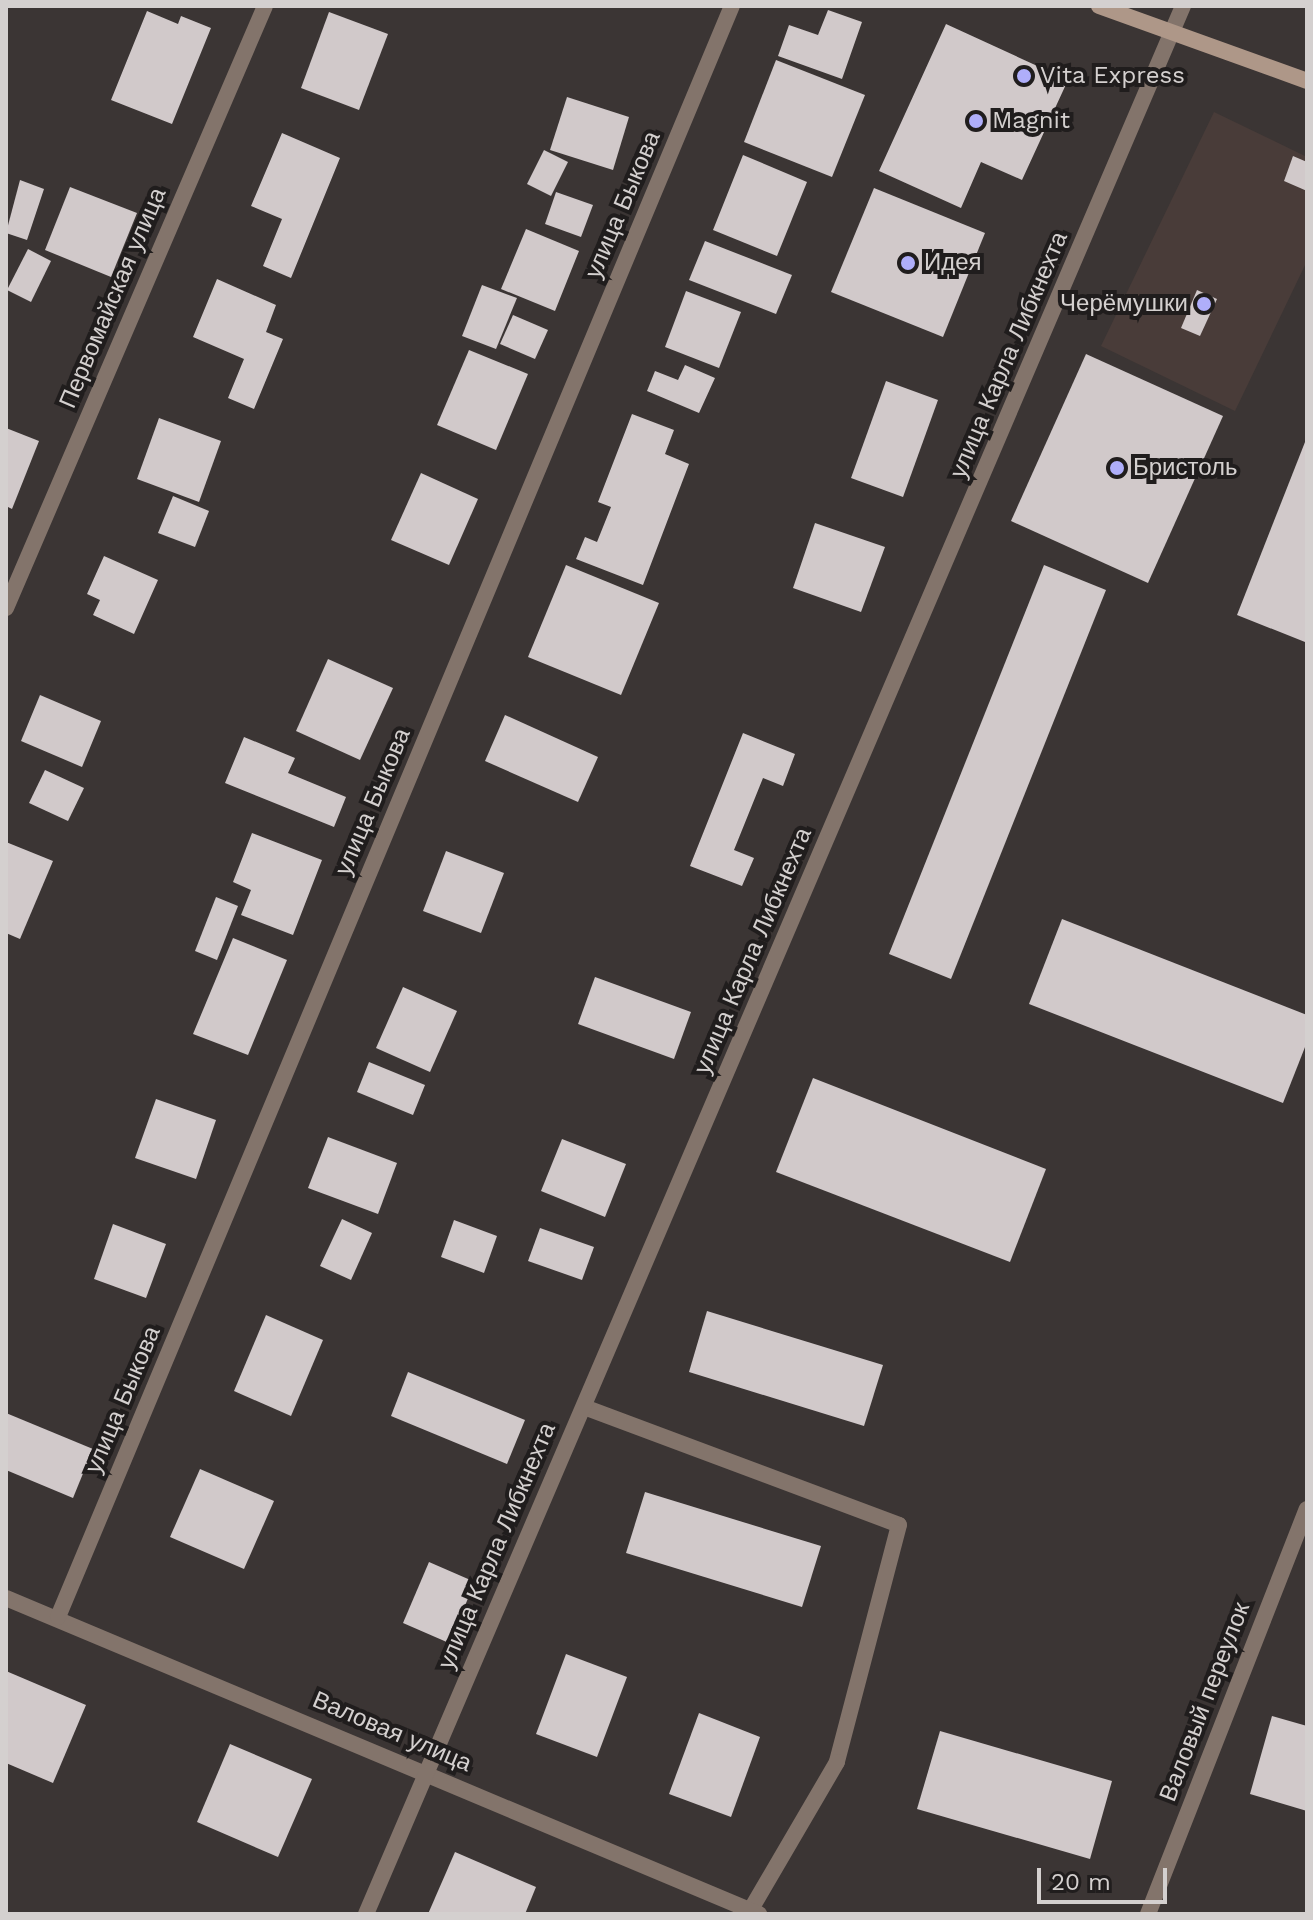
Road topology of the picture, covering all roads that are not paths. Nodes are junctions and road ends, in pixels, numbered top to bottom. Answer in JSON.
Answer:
{"nodes":[{"id":1,"x":265,"y":6,"type":"edge"},
{"id":2,"x":732,"y":6,"type":"edge"},
{"id":3,"x":1099,"y":6,"type":"edge"},
{"id":4,"x":1183,"y":6,"type":"edge"},
{"id":5,"x":1175,"y":30,"type":"junction"},
{"id":6,"x":1307,"y":81,"type":"edge"},
{"id":7,"x":6,"y":608,"type":"edge"},
{"id":8,"x":584,"y":1407,"type":"junction"},
{"id":9,"x":1307,"y":1509,"type":"edge"},
{"id":10,"x":6,"y":1598,"type":"edge"},
{"id":11,"x":58,"y":1617,"type":"junction"},
{"id":12,"x":426,"y":1772,"type":"junction"},
{"id":13,"x":755,"y":1912,"type":"edge"},
{"id":14,"x":366,"y":1914,"type":"edge"},
{"id":15,"x":1148,"y":1914,"type":"edge"}],
"edges":[{"from":1,"to":7,"type":"street","name":"Первомайская улица"},
{"from":2,"to":11,"type":"street","name":"улица Быкова"},
{"from":3,"to":5,"type":"main road"},
{"from":4,"to":5,"type":"street","name":"улица Карла Либкнехта"},
{"from":5,"to":6,"type":"main road"},
{"from":5,"to":8,"type":"street","name":"улица Карла Либкнехта"},
{"from":8,"to":12,"type":"street","name":"улица Карла Либкнехта"},
{"from":8,"to":13,"type":"street"},
{"from":9,"to":15,"type":"street","name":"Валовый переулок"},
{"from":10,"to":11,"type":"street","name":"Валовая улица"},
{"from":11,"to":12,"type":"street","name":"Валовая улица"},
{"from":12,"to":13,"type":"street","name":"Валовая улица"},
{"from":12,"to":14,"type":"street","name":"улица Карла Либкнехта"}]}
